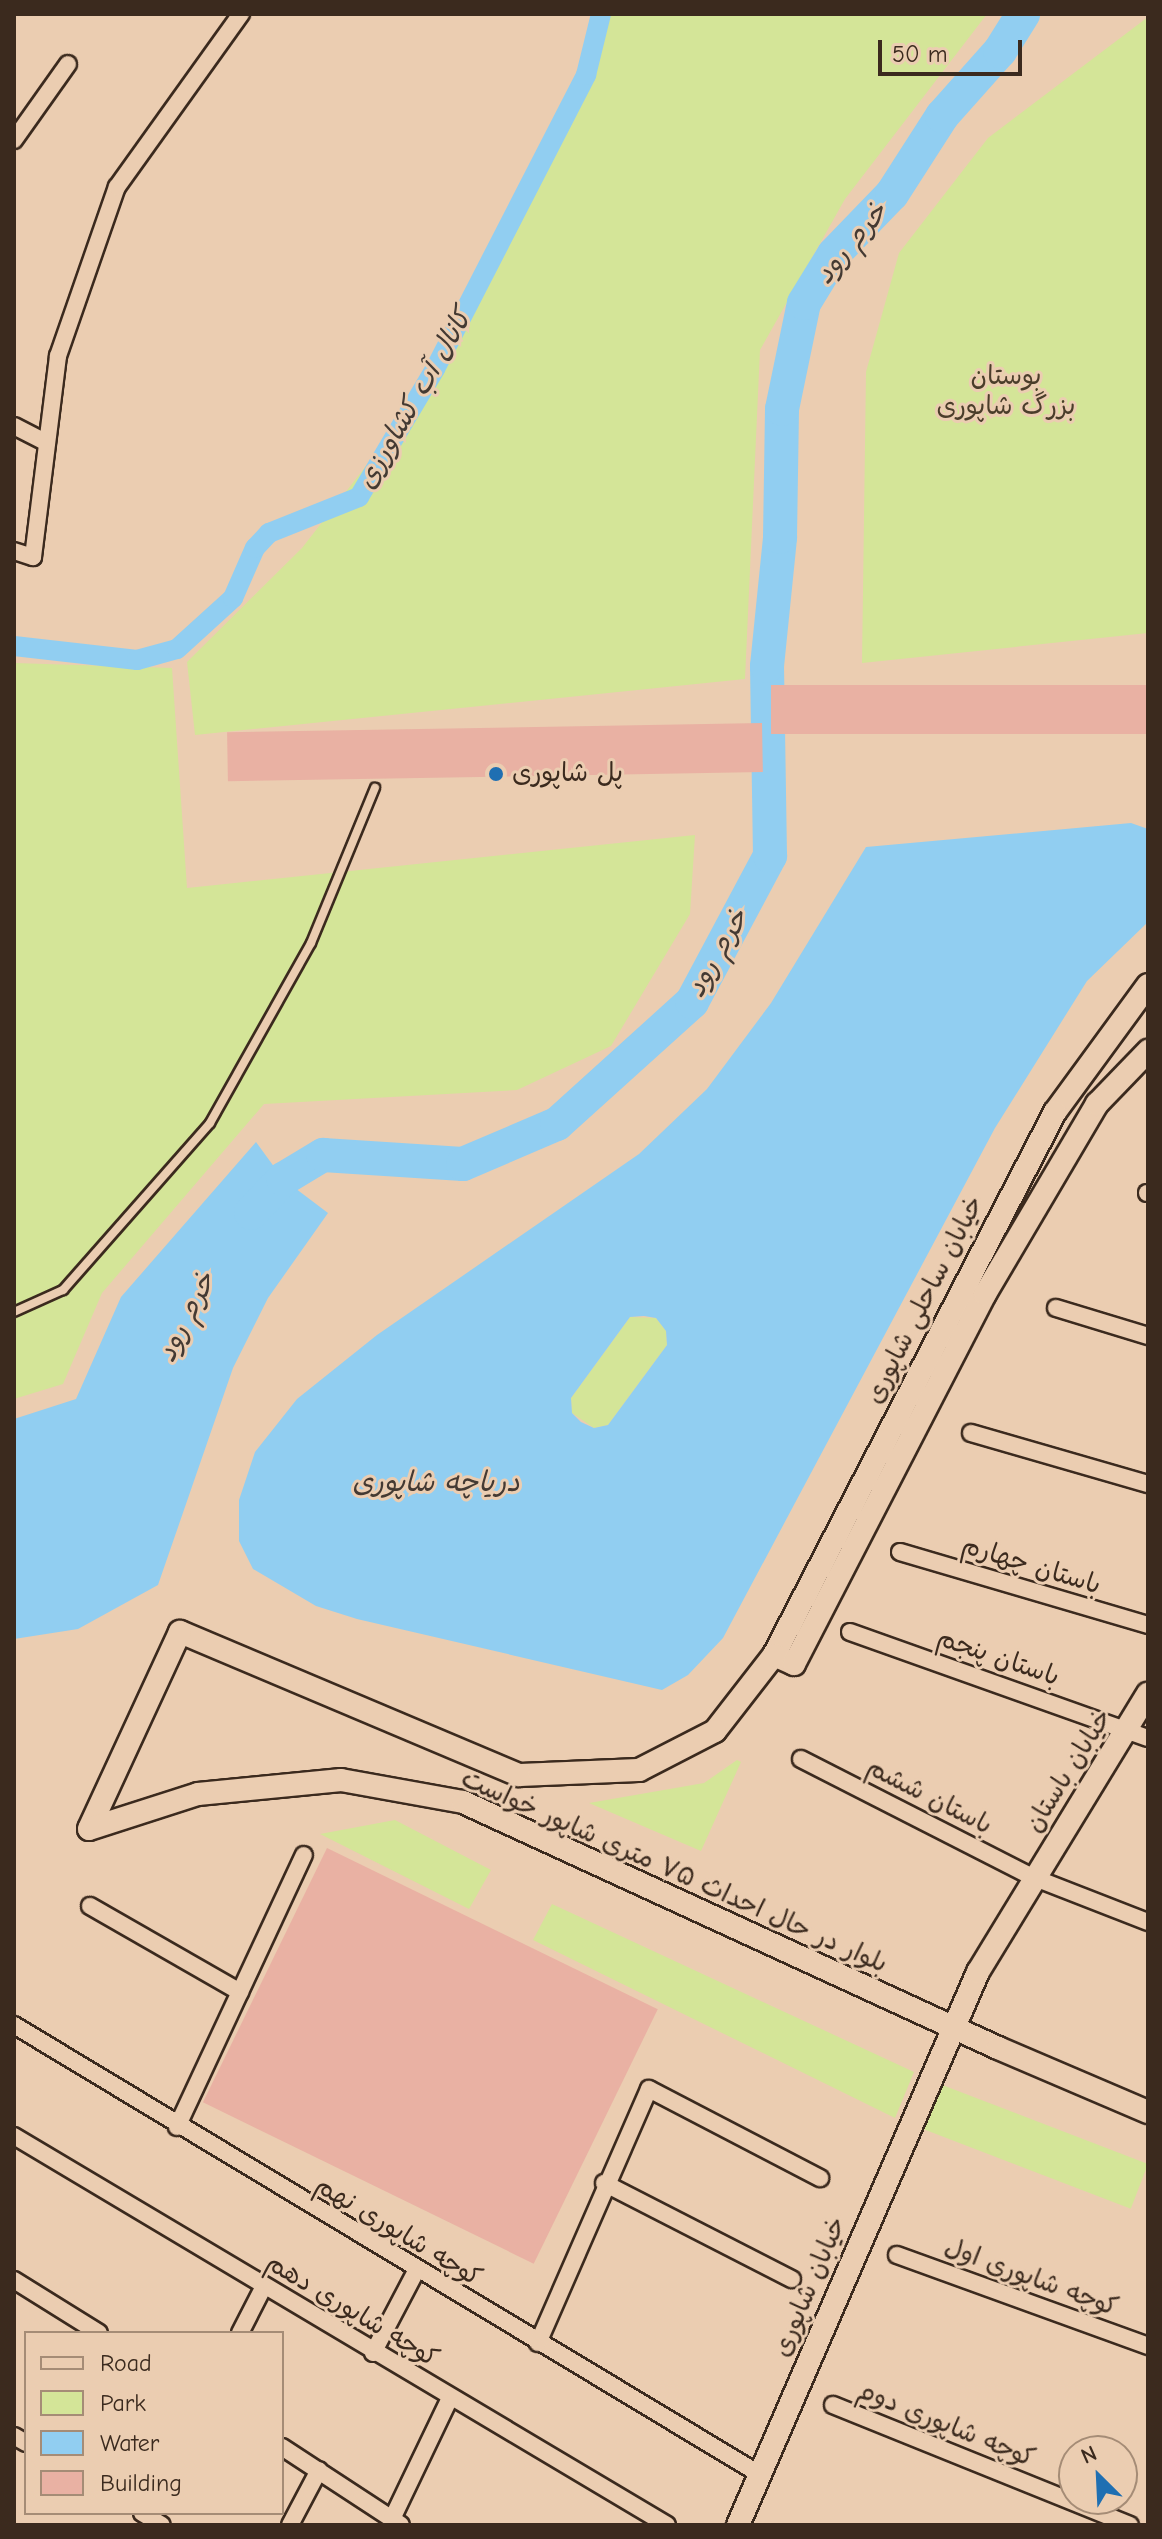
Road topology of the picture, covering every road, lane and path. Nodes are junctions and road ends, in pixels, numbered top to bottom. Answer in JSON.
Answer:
{"nodes":[{"id":1,"x":241,"y":14,"type":"edge"},
{"id":2,"x":68,"y":64,"type":"dead end"},
{"id":3,"x":14,"y":140,"type":"edge"},
{"id":4,"x":14,"y":426,"type":"edge"},
{"id":5,"x":47,"y":443,"type":"junction"},
{"id":6,"x":14,"y":551,"type":"edge"},
{"id":7,"x":375,"y":788,"type":"dead end"},
{"id":8,"x":1148,"y":985,"type":"edge"},
{"id":9,"x":1148,"y":1051,"type":"edge"},
{"id":10,"x":964,"y":1284,"type":"junction"},
{"id":11,"x":985,"y":1294,"type":"junction"},
{"id":12,"x":1056,"y":1308,"type":"dead end"},
{"id":13,"x":14,"y":1312,"type":"edge"},
{"id":14,"x":1148,"y":1336,"type":"edge"},
{"id":15,"x":971,"y":1433,"type":"dead end"},
{"id":16,"x":1148,"y":1484,"type":"edge"},
{"id":17,"x":900,"y":1552,"type":"dead end"},
{"id":18,"x":1148,"y":1625,"type":"edge"},
{"id":19,"x":850,"y":1632,"type":"dead end"},
{"id":20,"x":784,"y":1659,"type":"junction"},
{"id":21,"x":1148,"y":1694,"type":"edge"},
{"id":22,"x":1139,"y":1733,"type":"edge"},
{"id":23,"x":801,"y":1759,"type":"dead end"},
{"id":24,"x":304,"y":1855,"type":"dead end"},
{"id":25,"x":1035,"y":1878,"type":"junction"},
{"id":26,"x":90,"y":1906,"type":"dead end"},
{"id":27,"x":1148,"y":1922,"type":"edge"},
{"id":28,"x":240,"y":1992,"type":"junction"},
{"id":29,"x":14,"y":2025,"type":"edge"},
{"id":30,"x":952,"y":2027,"type":"junction"},
{"id":31,"x":1148,"y":2112,"type":"edge"},
{"id":32,"x":177,"y":2127,"type":"junction"},
{"id":33,"x":14,"y":2136,"type":"edge"},
{"id":34,"x":820,"y":2178,"type":"dead end"},
{"id":35,"x":604,"y":2183,"type":"junction"},
{"id":36,"x":897,"y":2255,"type":"dead end"},
{"id":37,"x":416,"y":2271,"type":"junction"},
{"id":38,"x":792,"y":2279,"type":"dead end"},
{"id":39,"x":14,"y":2280,"type":"edge"},
{"id":40,"x":264,"y":2286,"type":"junction"},
{"id":41,"x":96,"y":2331,"type":"edge"},
{"id":42,"x":241,"y":2331,"type":"edge"},
{"id":43,"x":538,"y":2343,"type":"junction"},
{"id":44,"x":1148,"y":2346,"type":"edge"},
{"id":45,"x":373,"y":2353,"type":"junction"},
{"id":46,"x":450,"y":2398,"type":"junction"},
{"id":47,"x":833,"y":2405,"type":"dead end"},
{"id":48,"x":284,"y":2448,"type":"edge"},
{"id":49,"x":319,"y":2470,"type":"junction"},
{"id":50,"x":761,"y":2475,"type":"junction"},
{"id":51,"x":397,"y":2522,"type":"edge"},
{"id":52,"x":290,"y":2525,"type":"edge"},
{"id":53,"x":667,"y":2525,"type":"edge"},
{"id":54,"x":738,"y":2525,"type":"edge"},
{"id":55,"x":1130,"y":2525,"type":"edge"}],
"edges":[{"from":1,"to":5,"type":"street"},
{"from":2,"to":3,"type":"street"},
{"from":4,"to":5,"type":"street"},
{"from":5,"to":6,"type":"street"},
{"from":7,"to":13,"type":"lane"},
{"from":8,"to":10,"type":"street","name":"خیابان ساحلی شاپوری"},
{"from":9,"to":11,"type":"street","name":"خیابان ساحلی شاپوری"},
{"from":10,"to":11,"type":"street"},
{"from":10,"to":20,"type":"street","name":"خیابان ساحلی شاپوری"},
{"from":11,"to":20,"type":"street","name":"خیابان ساحلی شاپوری"},
{"from":12,"to":14,"type":"street"},
{"from":15,"to":16,"type":"street"},
{"from":17,"to":18,"type":"street","name":"باستان چهارم"},
{"from":19,"to":22,"type":"street","name":"باستان پنجم"},
{"from":20,"to":30,"type":"street","name":"بلوار در حال احداث ۷۵ متری شاپور خواست"},
{"from":21,"to":22,"type":"street","name":"خیابان باستان"},
{"from":22,"to":25,"type":"street","name":"خیابان باستان"},
{"from":23,"to":25,"type":"street","name":"باستان ششم"},
{"from":24,"to":28,"type":"street"},
{"from":25,"to":27,"type":"street","name":"باستان ششم"},
{"from":25,"to":30,"type":"street","name":"خیابان باستان"},
{"from":26,"to":28,"type":"street"},
{"from":28,"to":32,"type":"street"},
{"from":29,"to":32,"type":"street","name":"کوچه شاپوری نهم"},
{"from":30,"to":31,"type":"street","name":"بلوار در حال احداث ۷۵ متری شاپور خواست"},
{"from":30,"to":50,"type":"street","name":"خیابان شاپوری"},
{"from":32,"to":37,"type":"street","name":"کوچه شاپوری نهم"},
{"from":33,"to":40,"type":"street","name":"کوچه شاپوری دهم"},
{"from":34,"to":35,"type":"street"},
{"from":35,"to":38,"type":"street"},
{"from":35,"to":43,"type":"street"},
{"from":36,"to":44,"type":"street","name":"کوچه شاپوری اول"},
{"from":37,"to":43,"type":"street","name":"کوچه شاپوری نهم"},
{"from":37,"to":45,"type":"street"},
{"from":39,"to":41,"type":"street"},
{"from":40,"to":42,"type":"street"},
{"from":40,"to":45,"type":"street","name":"کوچه شاپوری دهم"},
{"from":43,"to":50,"type":"street","name":"کوچه شاپوری نهم"},
{"from":45,"to":46,"type":"street","name":"کوچه شاپوری دهم"},
{"from":46,"to":51,"type":"street"},
{"from":46,"to":53,"type":"street","name":"کوچه شاپوری دهم"},
{"from":47,"to":55,"type":"street","name":"کوچه شاپوری دوم"},
{"from":48,"to":49,"type":"street"},
{"from":49,"to":51,"type":"street"},
{"from":49,"to":52,"type":"street"},
{"from":50,"to":54,"type":"street","name":"خیابان شاپوری"}]}
